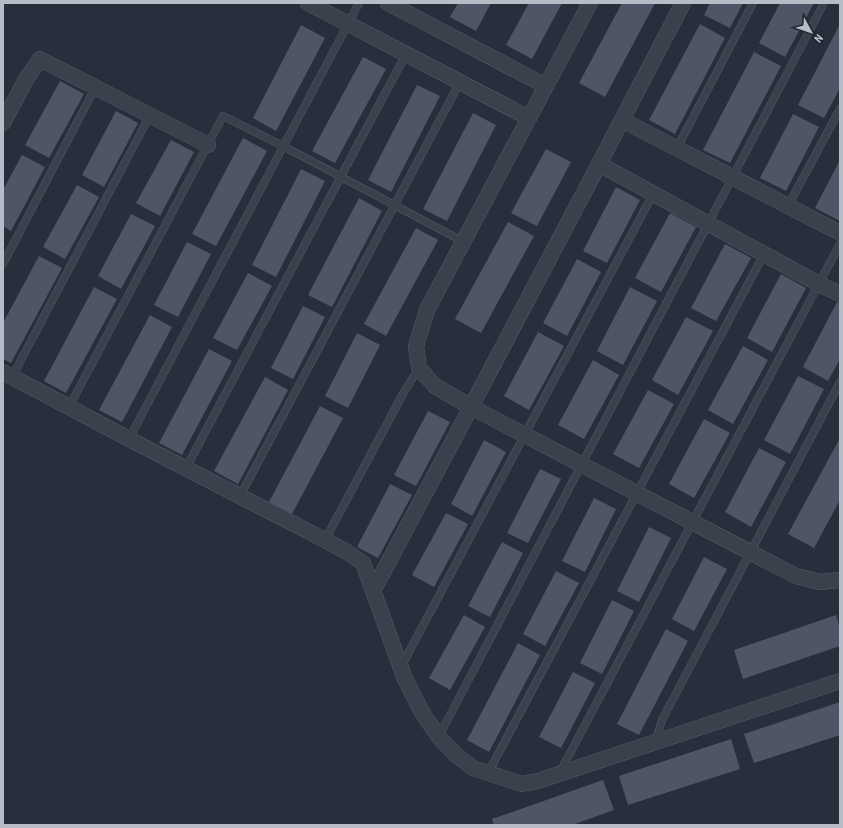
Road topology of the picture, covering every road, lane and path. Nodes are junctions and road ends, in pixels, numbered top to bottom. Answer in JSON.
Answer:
{"nodes":[{"id":1,"x":308,"y":3,"type":"edge"},
{"id":2,"x":359,"y":3,"type":"edge"},
{"id":3,"x":388,"y":3,"type":"edge"},
{"id":4,"x":590,"y":3,"type":"edge"},
{"id":5,"x":684,"y":3,"type":"edge"},
{"id":6,"x":753,"y":3,"type":"edge"},
{"id":7,"x":824,"y":3,"type":"edge"},
{"id":8,"x":348,"y":24,"type":"junction"},
{"id":9,"x":406,"y":54,"type":"junction"},
{"id":10,"x":460,"y":82,"type":"junction"},
{"id":11,"x":546,"y":86,"type":"junction"},
{"id":12,"x":95,"y":88,"type":"junction"},
{"id":13,"x":840,"y":109,"type":"edge"},
{"id":14,"x":150,"y":115,"type":"junction"},
{"id":15,"x":529,"y":118,"type":"junction"},
{"id":16,"x":622,"y":120,"type":"junction"},
{"id":17,"x":3,"y":123,"type":"edge"},
{"id":18,"x":208,"y":145,"type":"junction"},
{"id":19,"x":283,"y":146,"type":"junction"},
{"id":20,"x":677,"y":148,"type":"junction"},
{"id":21,"x":598,"y":164,"type":"junction"},
{"id":22,"x":340,"y":177,"type":"junction"},
{"id":23,"x":732,"y":177,"type":"junction"},
{"id":24,"x":653,"y":194,"type":"junction"},
{"id":25,"x":394,"y":205,"type":"junction"},
{"id":26,"x":788,"y":206,"type":"junction"},
{"id":27,"x":708,"y":224,"type":"junction"},
{"id":28,"x":840,"y":233,"type":"edge"},
{"id":29,"x":464,"y":242,"type":"junction"},
{"id":30,"x":840,"y":244,"type":"edge"},
{"id":31,"x":764,"y":254,"type":"junction"},
{"id":32,"x":3,"y":264,"type":"edge"},
{"id":33,"x":819,"y":284,"type":"junction"},
{"id":34,"x":840,"y":294,"type":"edge"},
{"id":35,"x":419,"y":368,"type":"junction"},
{"id":36,"x":8,"y":375,"type":"edge"},
{"id":37,"x":840,"y":382,"type":"edge"},
{"id":38,"x":69,"y":407,"type":"junction"},
{"id":39,"x":471,"y":407,"type":"junction"},
{"id":40,"x":525,"y":435,"type":"junction"},
{"id":41,"x":129,"y":439,"type":"junction"},
{"id":42,"x":582,"y":465,"type":"junction"},
{"id":43,"x":186,"y":468,"type":"junction"},
{"id":44,"x":637,"y":493,"type":"junction"},
{"id":45,"x":240,"y":496,"type":"junction"},
{"id":46,"x":692,"y":522,"type":"junction"},
{"id":47,"x":325,"y":540,"type":"junction"},
{"id":48,"x":750,"y":553,"type":"junction"},
{"id":49,"x":840,"y":580,"type":"edge"},
{"id":50,"x":372,"y":591,"type":"junction"},
{"id":51,"x":401,"y":667,"type":"junction"},
{"id":52,"x":840,"y":681,"type":"edge"},
{"id":53,"x":439,"y":736,"type":"junction"},
{"id":54,"x":655,"y":743,"type":"junction"},
{"id":55,"x":488,"y":773,"type":"junction"},
{"id":56,"x":558,"y":775,"type":"junction"}],
"edges":[{"from":1,"to":8,"type":"street"},
{"from":2,"to":8,"type":"lane"},
{"from":3,"to":11,"type":"street"},
{"from":4,"to":11,"type":"street"},
{"from":5,"to":16,"type":"street"},
{"from":6,"to":20,"type":"lane"},
{"from":7,"to":23,"type":"lane"},
{"from":8,"to":9,"type":"street"},
{"from":8,"to":19,"type":"lane"},
{"from":9,"to":10,"type":"street"},
{"from":9,"to":22,"type":"lane"},
{"from":10,"to":15,"type":"street"},
{"from":10,"to":25,"type":"lane"},
{"from":11,"to":15,"type":"street"},
{"from":12,"to":14,"type":"street"},
{"from":12,"to":17,"type":"street"},
{"from":12,"to":32,"type":"lane"},
{"from":13,"to":26,"type":"lane"},
{"from":14,"to":18,"type":"street"},
{"from":14,"to":36,"type":"lane"},
{"from":15,"to":29,"type":"street"},
{"from":16,"to":20,"type":"street"},
{"from":16,"to":21,"type":"street"},
{"from":18,"to":19,"type":"lane"},
{"from":18,"to":38,"type":"lane"},
{"from":19,"to":22,"type":"lane"},
{"from":19,"to":41,"type":"lane"},
{"from":20,"to":23,"type":"street"},
{"from":21,"to":24,"type":"street"},
{"from":21,"to":39,"type":"street"},
{"from":22,"to":25,"type":"lane"},
{"from":22,"to":43,"type":"lane"},
{"from":23,"to":26,"type":"street"},
{"from":23,"to":27,"type":"lane"},
{"from":24,"to":27,"type":"street"},
{"from":24,"to":40,"type":"lane"},
{"from":25,"to":29,"type":"lane"},
{"from":25,"to":45,"type":"lane"},
{"from":26,"to":28,"type":"street"},
{"from":27,"to":31,"type":"street"},
{"from":27,"to":42,"type":"lane"},
{"from":29,"to":35,"type":"street"},
{"from":30,"to":33,"type":"lane"},
{"from":31,"to":33,"type":"street"},
{"from":31,"to":44,"type":"lane"},
{"from":33,"to":34,"type":"street"},
{"from":33,"to":46,"type":"lane"},
{"from":35,"to":39,"type":"street"},
{"from":35,"to":47,"type":"lane"},
{"from":36,"to":38,"type":"street"},
{"from":37,"to":48,"type":"lane"},
{"from":38,"to":41,"type":"street"},
{"from":39,"to":40,"type":"street"},
{"from":39,"to":50,"type":"street"},
{"from":40,"to":42,"type":"street"},
{"from":40,"to":51,"type":"lane"},
{"from":41,"to":43,"type":"street"},
{"from":42,"to":44,"type":"street"},
{"from":42,"to":53,"type":"lane"},
{"from":43,"to":45,"type":"street"},
{"from":44,"to":46,"type":"street"},
{"from":44,"to":55,"type":"lane"},
{"from":45,"to":47,"type":"street"},
{"from":46,"to":48,"type":"street"},
{"from":46,"to":56,"type":"lane"},
{"from":47,"to":50,"type":"street"},
{"from":48,"to":49,"type":"street"},
{"from":48,"to":54,"type":"lane"},
{"from":50,"to":51,"type":"street"},
{"from":51,"to":53,"type":"street"},
{"from":52,"to":54,"type":"street"},
{"from":53,"to":55,"type":"street"},
{"from":54,"to":56,"type":"street"},
{"from":55,"to":56,"type":"street"}]}
